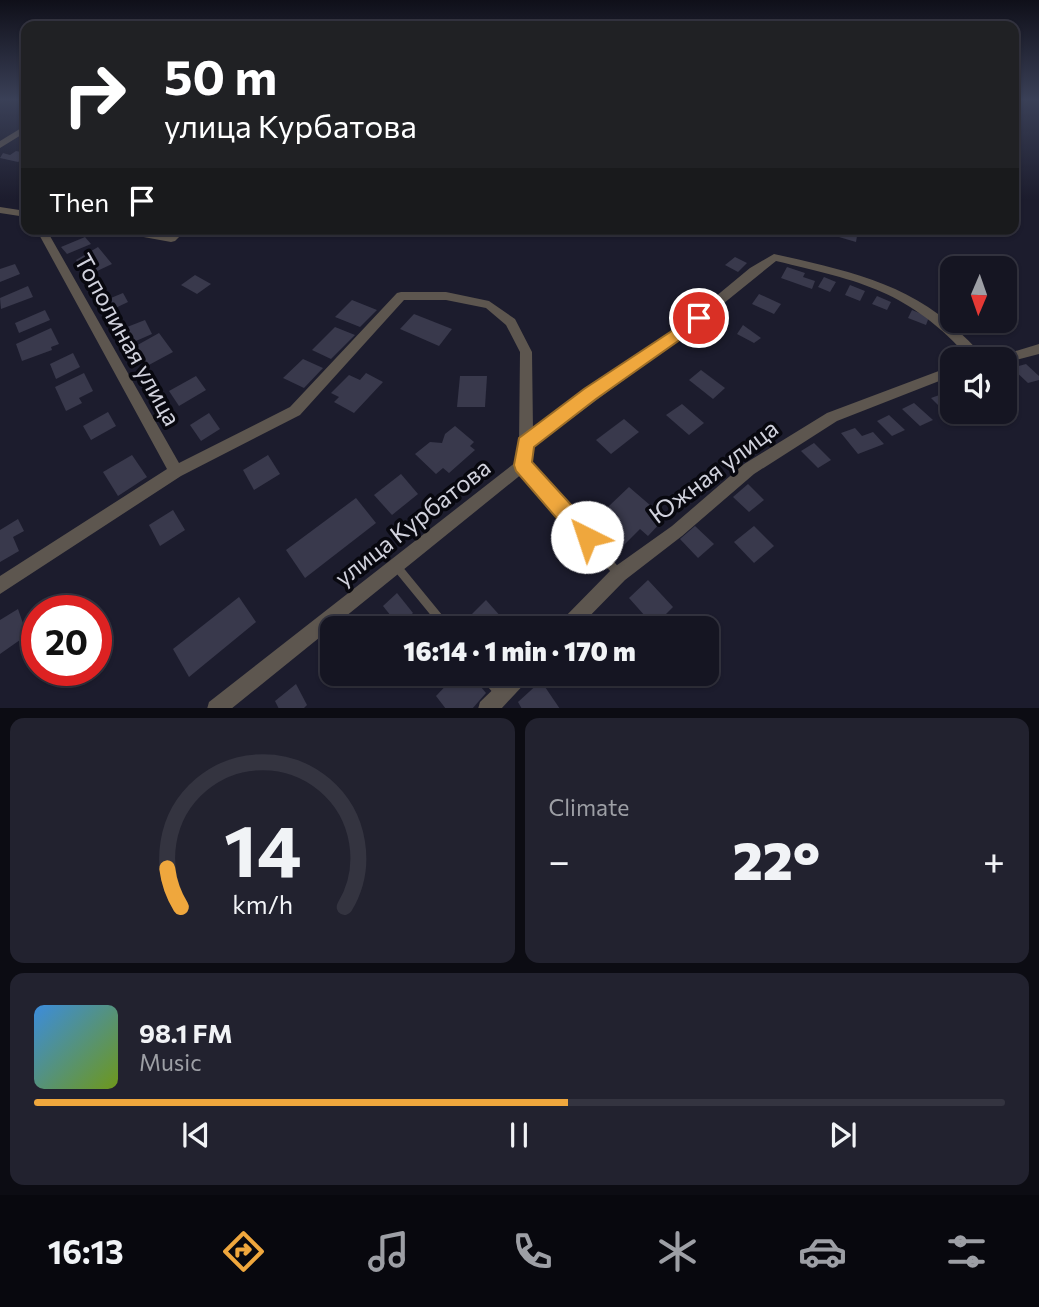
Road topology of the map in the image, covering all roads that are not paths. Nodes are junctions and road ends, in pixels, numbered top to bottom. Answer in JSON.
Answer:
{"nodes":[{"id":1,"x":19,"y":133,"type":"edge"},
{"id":2,"x":0,"y":145,"type":"edge"},
{"id":3,"x":0,"y":210,"type":"edge"},
{"id":4,"x":21,"y":213,"type":"edge"},
{"id":5,"x":44,"y":235,"type":"edge"},
{"id":6,"x":149,"y":235,"type":"edge"},
{"id":7,"x":175,"y":235,"type":"edge"},
{"id":8,"x":968,"y":347,"type":"edge"},
{"id":9,"x":1039,"y":349,"type":"edge"},
{"id":10,"x":1017,"y":355,"type":"edge"},
{"id":11,"x":940,"y":376,"type":"edge"},
{"id":12,"x":526,"y":443,"type":"junction"},
{"id":13,"x":523,"y":465,"type":"junction"},
{"id":14,"x":176,"y":471,"type":"junction"},
{"id":15,"x":396,"y":566,"type":"junction"},
{"id":16,"x":619,"y":574,"type":"junction"},
{"id":17,"x":0,"y":586,"type":"edge"},
{"id":18,"x":437,"y":616,"type":"edge"},
{"id":19,"x":578,"y":616,"type":"edge"},
{"id":20,"x":510,"y":686,"type":"edge"},
{"id":21,"x":494,"y":702,"type":"edge"},
{"id":22,"x":217,"y":708,"type":"edge"}],
"edges":[{"from":1,"to":2,"type":"street"},
{"from":3,"to":4,"type":"street"},
{"from":5,"to":14,"type":"street","name":"Тополиная улица"},
{"from":6,"to":7,"type":"street"},
{"from":8,"to":12,"type":"street"},
{"from":9,"to":10,"type":"street"},
{"from":11,"to":16,"type":"street","name":"Южная улица"},
{"from":12,"to":13,"type":"street","name":"улица Курбатова"},
{"from":12,"to":14,"type":"street","name":"улица Курбатова"},
{"from":13,"to":15,"type":"street","name":"улица Курбатова"},
{"from":13,"to":16,"type":"lane"},
{"from":14,"to":17,"type":"street"},
{"from":15,"to":18,"type":"lane"},
{"from":15,"to":22,"type":"street","name":"улица Курбатова"},
{"from":16,"to":19,"type":"street","name":"Южная улица"},
{"from":20,"to":21,"type":"street"}]}
